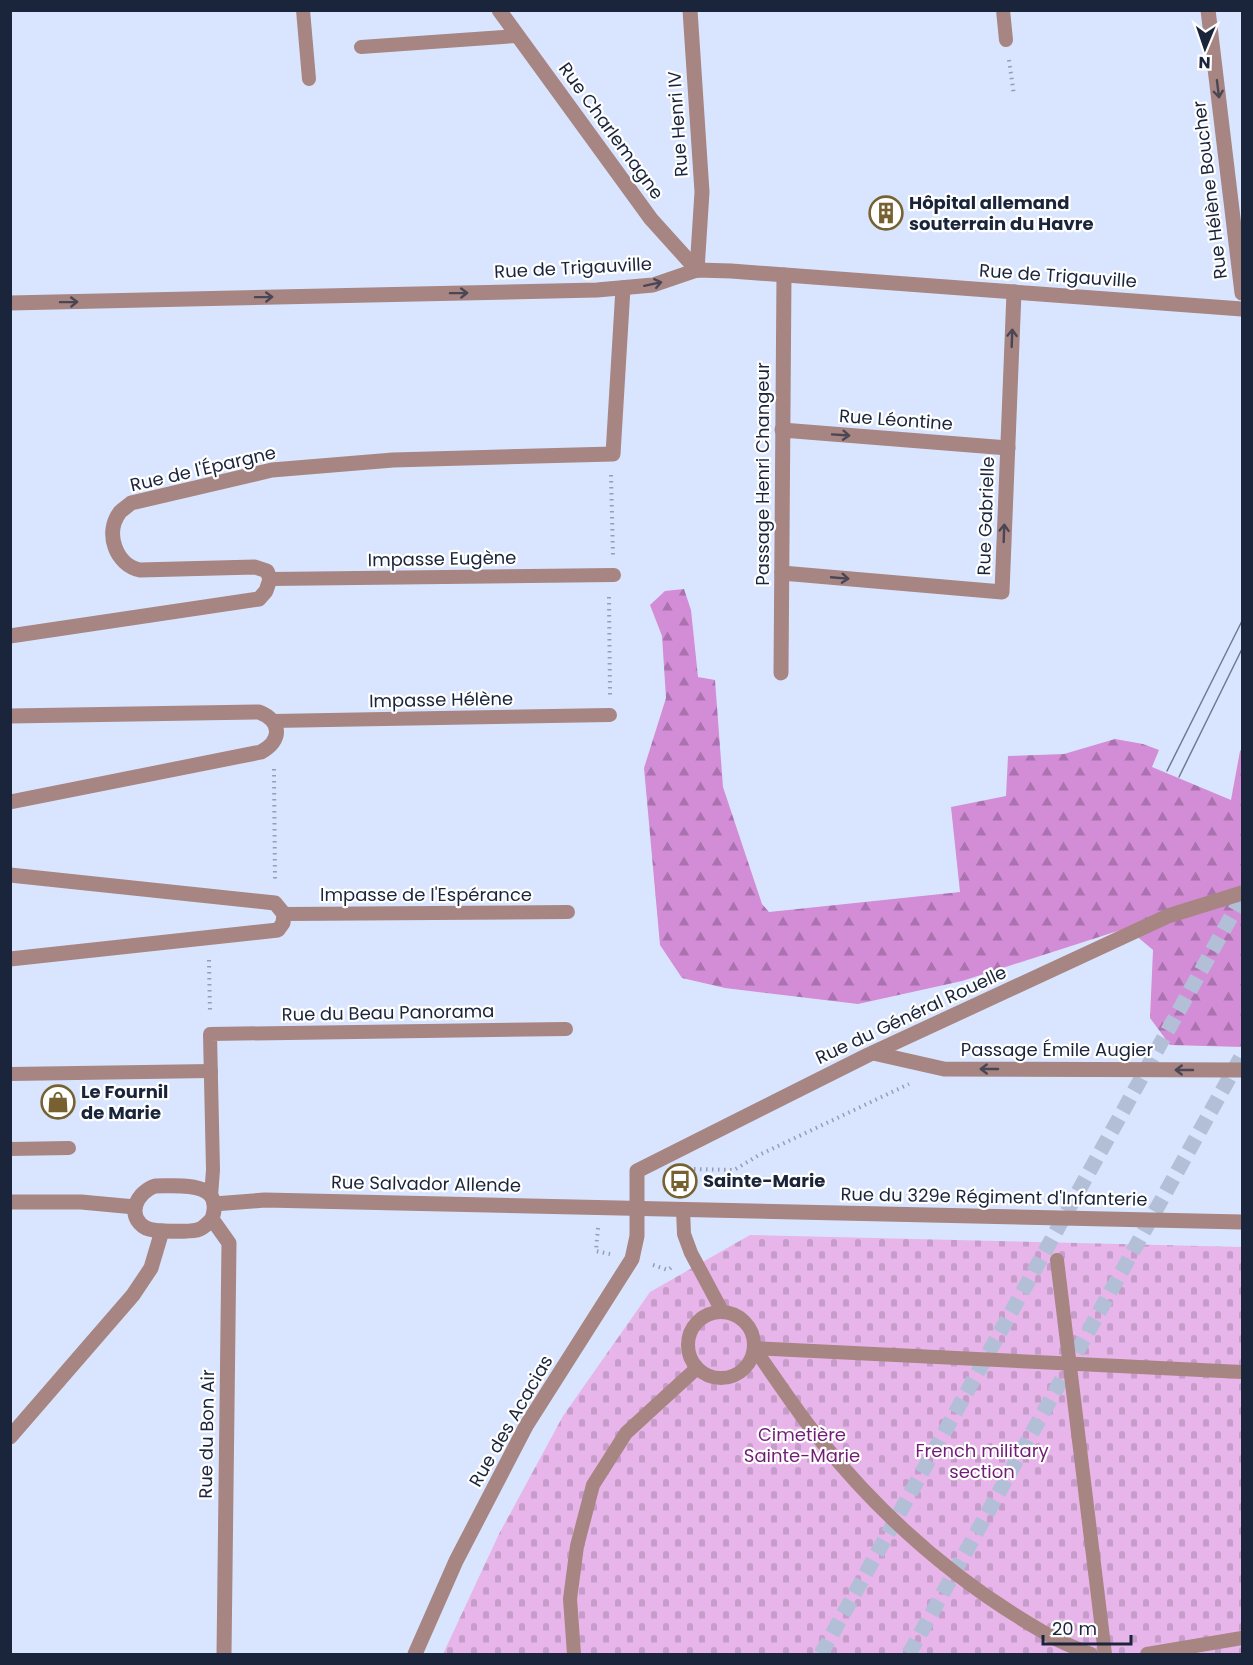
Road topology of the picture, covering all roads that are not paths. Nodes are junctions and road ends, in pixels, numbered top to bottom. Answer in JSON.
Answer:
{"nodes":[{"id":1,"x":303,"y":10,"type":"edge"},
{"id":2,"x":499,"y":10,"type":"edge"},
{"id":3,"x":690,"y":10,"type":"edge"},
{"id":4,"x":1003,"y":10,"type":"edge"},
{"id":5,"x":1208,"y":10,"type":"edge"},
{"id":6,"x":516,"y":36,"type":"junction"},
{"id":7,"x":1006,"y":40,"type":"road end"},
{"id":8,"x":361,"y":47,"type":"dead end"},
{"id":9,"x":309,"y":79,"type":"dead end"},
{"id":10,"x":1238,"y":226,"type":"edge"},
{"id":11,"x":697,"y":270,"type":"junction"},
{"id":12,"x":784,"y":275,"type":"junction"},
{"id":13,"x":623,"y":288,"type":"junction"},
{"id":14,"x":1014,"y":292,"type":"junction"},
{"id":15,"x":1242,"y":293,"type":"edge"},
{"id":16,"x":10,"y":303,"type":"edge"},
{"id":17,"x":1242,"y":309,"type":"edge"},
{"id":18,"x":782,"y":430,"type":"junction"},
{"id":19,"x":1008,"y":448,"type":"junction"},
{"id":20,"x":782,"y":573,"type":"junction"},
{"id":21,"x":611,"y":575,"type":"road end"},
{"id":22,"x":270,"y":579,"type":"junction"},
{"id":23,"x":10,"y":636,"type":"edge"},
{"id":24,"x":781,"y":673,"type":"dead end"},
{"id":25,"x":610,"y":715,"type":"road end"},
{"id":26,"x":10,"y":716,"type":"edge"},
{"id":27,"x":273,"y":721,"type":"junction"},
{"id":28,"x":10,"y":802,"type":"edge"},
{"id":29,"x":10,"y":875,"type":"edge"},
{"id":30,"x":1242,"y":893,"type":"edge"},
{"id":31,"x":280,"y":908,"type":"junction"},
{"id":32,"x":568,"y":912,"type":"dead end"},
{"id":33,"x":10,"y":959,"type":"edge"},
{"id":34,"x":566,"y":1029,"type":"dead end"},
{"id":35,"x":873,"y":1053,"type":"junction"},
{"id":36,"x":1242,"y":1070,"type":"edge"},
{"id":37,"x":211,"y":1071,"type":"junction"},
{"id":38,"x":10,"y":1074,"type":"edge"},
{"id":39,"x":69,"y":1148,"type":"dead end"},
{"id":40,"x":10,"y":1149,"type":"edge"},
{"id":41,"x":10,"y":1202,"type":"edge"},
{"id":42,"x":212,"y":1206,"type":"junction"},
{"id":43,"x":135,"y":1207,"type":"junction"},
{"id":44,"x":637,"y":1209,"type":"junction"},
{"id":45,"x":683,"y":1209,"type":"junction"},
{"id":46,"x":1242,"y":1222,"type":"edge"},
{"id":47,"x":162,"y":1231,"type":"junction"},
{"id":48,"x":1058,"y":1260,"type":"dead end"},
{"id":49,"x":722,"y":1311,"type":"junction"},
{"id":50,"x":754,"y":1348,"type":"junction"},
{"id":51,"x":1070,"y":1363,"type":"junction"},
{"id":52,"x":697,"y":1368,"type":"junction"},
{"id":53,"x":1242,"y":1372,"type":"edge"},
{"id":54,"x":10,"y":1437,"type":"edge"},
{"id":55,"x":1242,"y":1638,"type":"edge"},
{"id":56,"x":224,"y":1654,"type":"edge"},
{"id":57,"x":415,"y":1654,"type":"edge"},
{"id":58,"x":574,"y":1654,"type":"edge"},
{"id":59,"x":1091,"y":1654,"type":"edge"},
{"id":60,"x":1105,"y":1654,"type":"edge"},
{"id":61,"x":1147,"y":1654,"type":"edge"}],
"edges":[{"from":1,"to":9,"type":"lane"},
{"from":2,"to":6,"type":"street","name":"Rue Charlemagne"},
{"from":3,"to":11,"type":"street","name":"Rue Henri IV"},
{"from":4,"to":7,"type":"lane"},
{"from":5,"to":10,"type":"street","name":"Rue Hélène Boucher","one_way":true},
{"from":6,"to":8,"type":"lane"},
{"from":6,"to":11,"type":"street","name":"Rue Charlemagne"},
{"from":10,"to":15,"type":"street","name":"Rue Hélène Boucher"},
{"from":11,"to":12,"type":"street","name":"Rue de Trigauville"},
{"from":13,"to":11,"type":"street","name":"Rue de Trigauville","one_way":true},
{"from":12,"to":14,"type":"street","name":"Rue de Trigauville"},
{"from":12,"to":18,"type":"street","name":"Passage Henri Changeur"},
{"from":16,"to":13,"type":"street","name":"Rue de Trigauville","one_way":true},
{"from":13,"to":22,"type":"street","name":"Rue de l'Épargne"},
{"from":14,"to":17,"type":"street","name":"Rue de Trigauville"},
{"from":19,"to":14,"type":"street","name":"Rue Gabrielle","one_way":true},
{"from":18,"to":19,"type":"street","name":"Rue Léontine","one_way":true},
{"from":18,"to":20,"type":"street","name":"Passage Henri Changeur"},
{"from":20,"to":19,"type":"street","name":"Rue Gabrielle","one_way":true},
{"from":20,"to":24,"type":"street","name":"Passage Henri Changeur"},
{"from":21,"to":22,"type":"lane","name":"Impasse Eugène"},
{"from":22,"to":23,"type":"street"},
{"from":25,"to":27,"type":"lane","name":"Impasse Hélène"},
{"from":26,"to":27,"type":"street"},
{"from":27,"to":28,"type":"street"},
{"from":29,"to":31,"type":"street"},
{"from":30,"to":35,"type":"street","name":"Rue du Général Rouelle"},
{"from":31,"to":32,"type":"lane","name":"Impasse de l'Espérance"},
{"from":31,"to":33,"type":"street"},
{"from":34,"to":37,"type":"lane","name":"Rue du Beau Panorama"},
{"from":36,"to":35,"type":"street","name":"Passage Émile Augier","one_way":true},
{"from":35,"to":44,"type":"street","name":"Rue du Général Rouelle"},
{"from":37,"to":38,"type":"lane"},
{"from":37,"to":42,"type":"lane"},
{"from":39,"to":40,"type":"lane"},
{"from":41,"to":43,"type":"street"},
{"from":42,"to":43,"type":"street"},
{"from":42,"to":44,"type":"street","name":"Rue Salvador Allende"},
{"from":42,"to":47,"type":"street"},
{"from":42,"to":56,"type":"street","name":"Rue du Bon Air"},
{"from":43,"to":47,"type":"street"},
{"from":44,"to":45,"type":"street","name":"Rue du 329e Régiment d'Infanterie"},
{"from":44,"to":57,"type":"street","name":"Rue des Acacias"},
{"from":45,"to":46,"type":"street","name":"Rue du 329e Régiment d'Infanterie"},
{"from":45,"to":49,"type":"lane"},
{"from":47,"to":54,"type":"street"},
{"from":48,"to":51,"type":"lane"},
{"from":49,"to":50,"type":"lane"},
{"from":49,"to":52,"type":"lane"},
{"from":50,"to":51,"type":"lane"},
{"from":50,"to":52,"type":"lane"},
{"from":50,"to":59,"type":"lane"},
{"from":51,"to":53,"type":"lane"},
{"from":51,"to":60,"type":"lane"},
{"from":52,"to":58,"type":"lane"},
{"from":55,"to":61,"type":"lane"}]}
